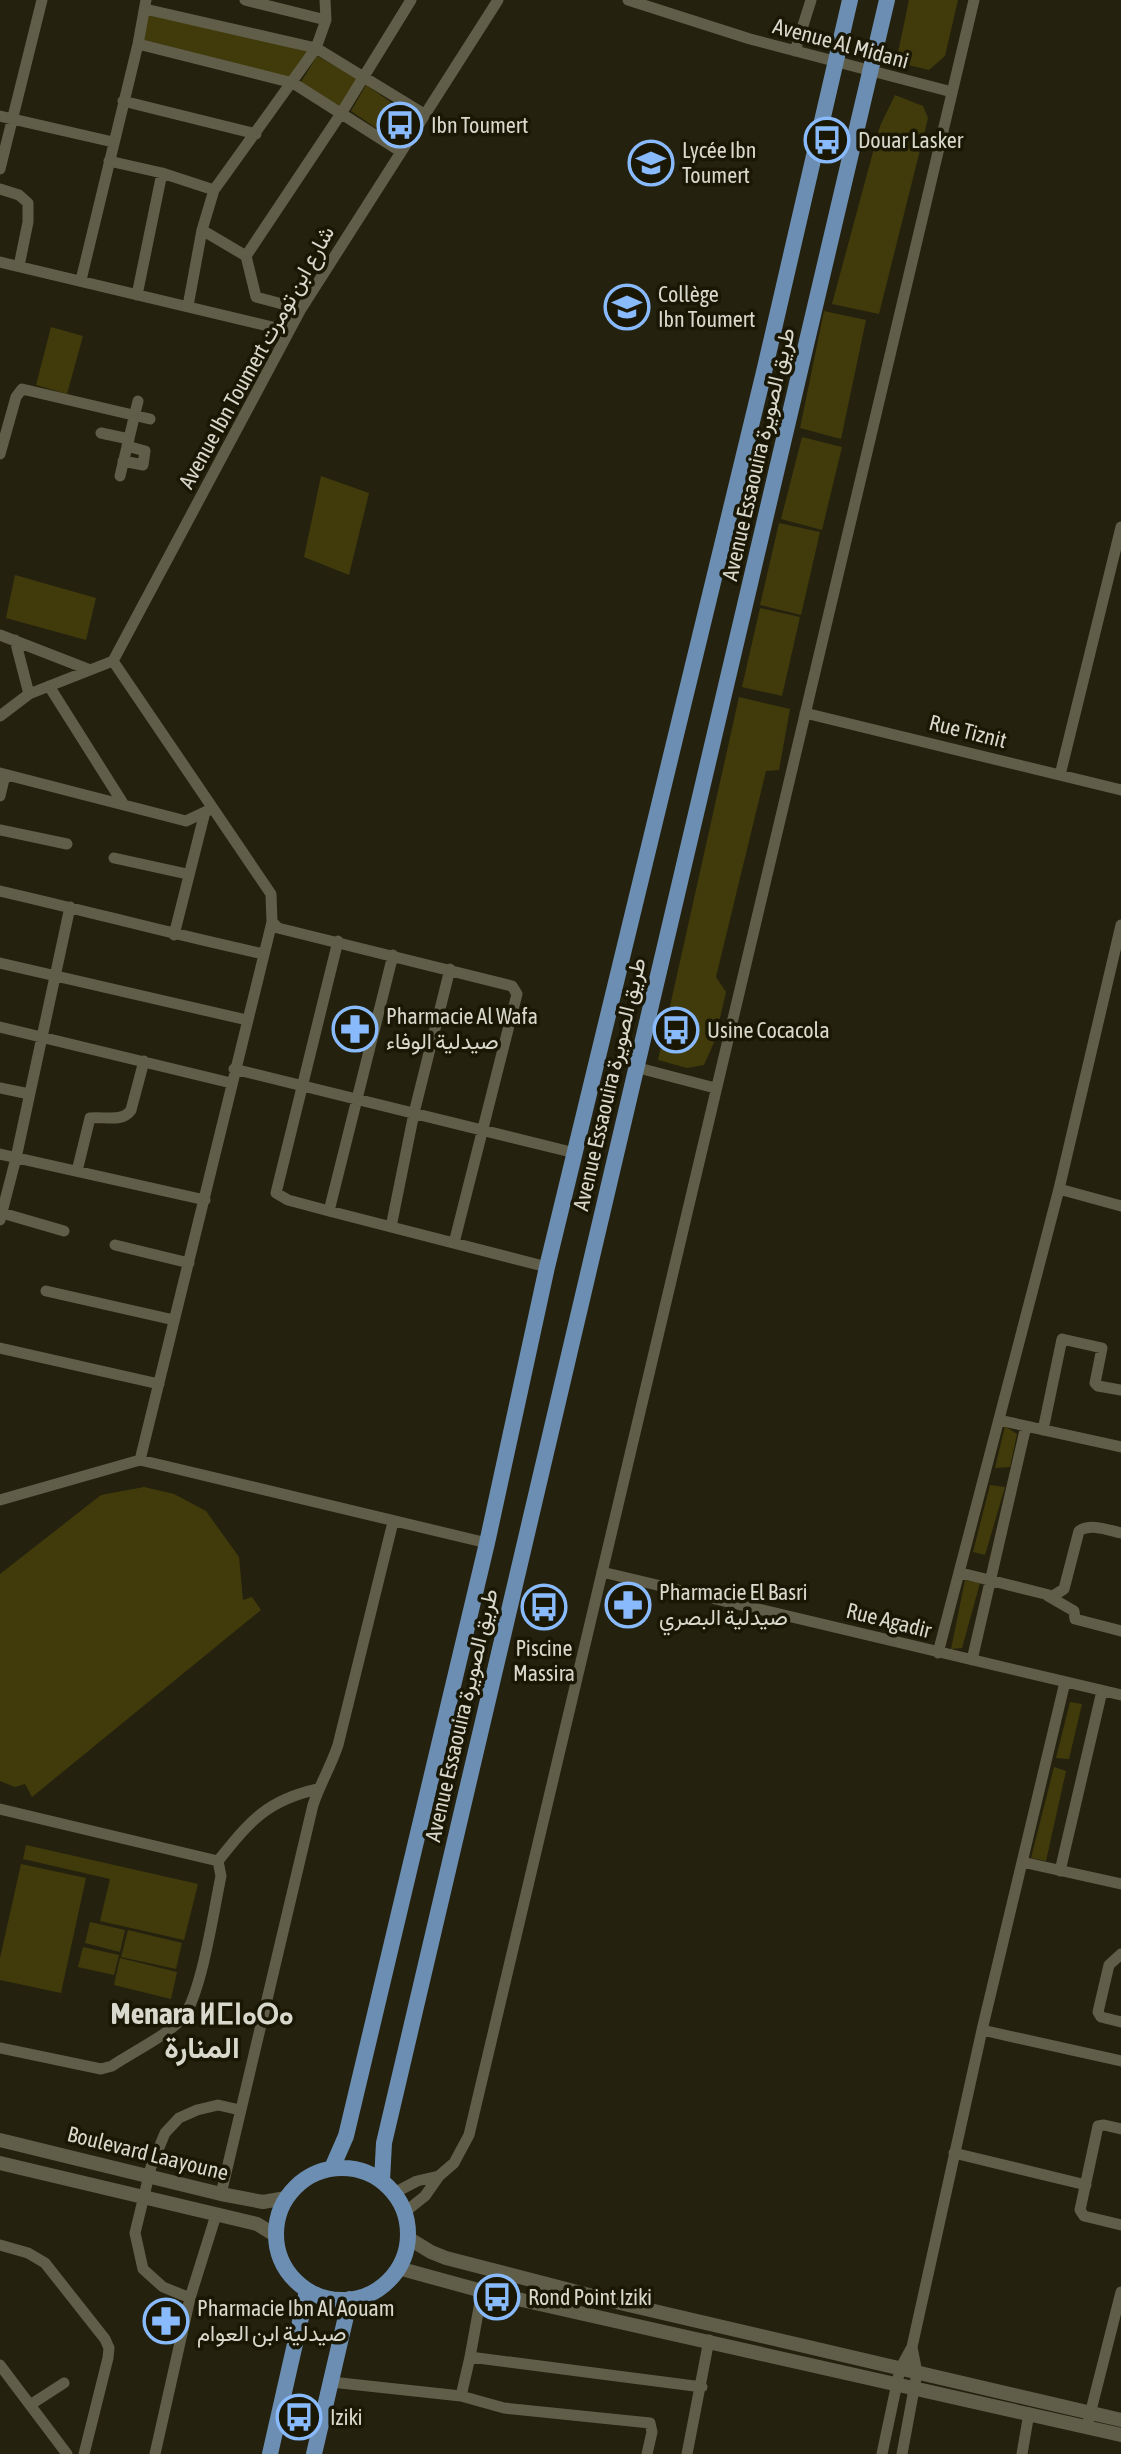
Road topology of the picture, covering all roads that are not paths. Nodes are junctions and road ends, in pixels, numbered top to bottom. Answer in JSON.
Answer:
{"nodes":[{"id":1,"x":42,"y":0,"type":"edge"},
{"id":2,"x":245,"y":0,"type":"edge"},
{"id":3,"x":325,"y":0,"type":"edge"},
{"id":4,"x":411,"y":0,"type":"edge"},
{"id":5,"x":498,"y":0,"type":"edge"},
{"id":6,"x":628,"y":0,"type":"edge"},
{"id":7,"x":811,"y":0,"type":"edge"},
{"id":8,"x":850,"y":0,"type":"edge"},
{"id":9,"x":887,"y":0,"type":"edge"},
{"id":10,"x":974,"y":0,"type":"edge"},
{"id":11,"x":146,"y":4,"type":"edge"},
{"id":12,"x":326,"y":20,"type":"junction"},
{"id":13,"x":138,"y":44,"type":"junction"},
{"id":14,"x":316,"y":48,"type":"junction"},
{"id":15,"x":795,"y":51,"type":"junction"},
{"id":16,"x":835,"y":63,"type":"junction"},
{"id":17,"x":871,"y":73,"type":"junction"},
{"id":18,"x":364,"y":77,"type":"junction"},
{"id":19,"x":293,"y":83,"type":"junction"},
{"id":20,"x":952,"y":92,"type":"junction"},
{"id":21,"x":123,"y":101,"type":"junction"},
{"id":22,"x":342,"y":112,"type":"junction"},
{"id":23,"x":424,"y":114,"type":"junction"},
{"id":24,"x":0,"y":116,"type":"edge"},
{"id":25,"x":13,"y":120,"type":"junction"},
{"id":26,"x":256,"y":134,"type":"junction"},
{"id":27,"x":113,"y":142,"type":"junction"},
{"id":28,"x":400,"y":151,"type":"junction"},
{"id":29,"x":109,"y":161,"type":"junction"},
{"id":30,"x":0,"y":169,"type":"edge"},
{"id":31,"x":162,"y":173,"type":"junction"},
{"id":32,"x":0,"y":189,"type":"edge"},
{"id":33,"x":214,"y":190,"type":"junction"},
{"id":34,"x":202,"y":230,"type":"junction"},
{"id":35,"x":246,"y":256,"type":"junction"},
{"id":36,"x":0,"y":262,"type":"edge"},
{"id":37,"x":19,"y":266,"type":"junction"},
{"id":38,"x":81,"y":280,"type":"junction"},
{"id":39,"x":137,"y":295,"type":"junction"},
{"id":40,"x":188,"y":306,"type":"junction"},
{"id":41,"x":301,"y":309,"type":"junction"},
{"id":42,"x":289,"y":331,"type":"junction"},
{"id":43,"x":138,"y":401,"type":"dead end"},
{"id":44,"x":134,"y":417,"type":"junction"},
{"id":45,"x":150,"y":419,"type":"dead end"},
{"id":46,"x":101,"y":433,"type":"dead end"},
{"id":47,"x":128,"y":443,"type":"junction"},
{"id":48,"x":0,"y":454,"type":"edge"},
{"id":49,"x":123,"y":461,"type":"junction"},
{"id":50,"x":120,"y":476,"type":"dead end"},
{"id":51,"x":1121,"y":527,"type":"edge"},
{"id":52,"x":0,"y":635,"type":"edge"},
{"id":53,"x":15,"y":640,"type":"junction"},
{"id":54,"x":113,"y":661,"type":"junction"},
{"id":55,"x":90,"y":670,"type":"junction"},
{"id":56,"x":49,"y":686,"type":"junction"},
{"id":57,"x":29,"y":694,"type":"junction"},
{"id":58,"x":805,"y":713,"type":"junction"},
{"id":59,"x":0,"y":716,"type":"edge"},
{"id":60,"x":2,"y":774,"type":"edge"},
{"id":61,"x":1060,"y":775,"type":"junction"},
{"id":62,"x":1121,"y":790,"type":"edge"},
{"id":63,"x":0,"y":796,"type":"edge"},
{"id":64,"x":124,"y":805,"type":"junction"},
{"id":65,"x":208,"y":810,"type":"junction"},
{"id":66,"x":0,"y":830,"type":"edge"},
{"id":67,"x":67,"y":844,"type":"dead end"},
{"id":68,"x":114,"y":858,"type":"dead end"},
{"id":69,"x":187,"y":874,"type":"junction"},
{"id":70,"x":0,"y":891,"type":"edge"},
{"id":71,"x":70,"y":907,"type":"junction"},
{"id":72,"x":272,"y":922,"type":"junction"},
{"id":73,"x":1120,"y":933,"type":"edge"},
{"id":74,"x":174,"y":935,"type":"junction"},
{"id":75,"x":338,"y":941,"type":"junction"},
{"id":76,"x":264,"y":954,"type":"junction"},
{"id":77,"x":393,"y":955,"type":"junction"},
{"id":78,"x":0,"y":963,"type":"edge"},
{"id":79,"x":450,"y":969,"type":"junction"},
{"id":80,"x":57,"y":976,"type":"junction"},
{"id":81,"x":247,"y":1020,"type":"junction"},
{"id":82,"x":0,"y":1027,"type":"edge"},
{"id":83,"x":43,"y":1037,"type":"junction"},
{"id":84,"x":144,"y":1061,"type":"junction"},
{"id":85,"x":635,"y":1067,"type":"junction"},
{"id":86,"x":234,"y":1069,"type":"junction"},
{"id":87,"x":231,"y":1083,"type":"junction"},
{"id":88,"x":302,"y":1085,"type":"junction"},
{"id":89,"x":0,"y":1088,"type":"edge"},
{"id":90,"x":715,"y":1088,"type":"junction"},
{"id":91,"x":29,"y":1094,"type":"junction"},
{"id":92,"x":355,"y":1099,"type":"junction"},
{"id":93,"x":414,"y":1113,"type":"junction"},
{"id":94,"x":483,"y":1130,"type":"junction"},
{"id":95,"x":575,"y":1153,"type":"junction"},
{"id":96,"x":0,"y":1154,"type":"edge"},
{"id":97,"x":16,"y":1158,"type":"junction"},
{"id":98,"x":77,"y":1171,"type":"junction"},
{"id":99,"x":1059,"y":1189,"type":"junction"},
{"id":100,"x":205,"y":1200,"type":"junction"},
{"id":101,"x":1121,"y":1206,"type":"edge"},
{"id":102,"x":329,"y":1211,"type":"junction"},
{"id":103,"x":1,"y":1217,"type":"edge"},
{"id":104,"x":391,"y":1227,"type":"junction"},
{"id":105,"x":64,"y":1231,"type":"dead end"},
{"id":106,"x":454,"y":1243,"type":"junction"},
{"id":107,"x":115,"y":1245,"type":"dead end"},
{"id":108,"x":189,"y":1263,"type":"junction"},
{"id":109,"x":547,"y":1267,"type":"junction"},
{"id":110,"x":46,"y":1291,"type":"dead end"},
{"id":111,"x":174,"y":1320,"type":"junction"},
{"id":112,"x":0,"y":1348,"type":"edge"},
{"id":113,"x":159,"y":1384,"type":"junction"},
{"id":114,"x":1121,"y":1390,"type":"edge"},
{"id":115,"x":999,"y":1420,"type":"junction"},
{"id":116,"x":1026,"y":1426,"type":"junction"},
{"id":117,"x":1043,"y":1430,"type":"junction"},
{"id":118,"x":1121,"y":1447,"type":"edge"},
{"id":119,"x":140,"y":1460,"type":"junction"},
{"id":120,"x":0,"y":1500,"type":"edge"},
{"id":121,"x":393,"y":1522,"type":"junction"},
{"id":122,"x":1121,"y":1533,"type":"edge"},
{"id":123,"x":487,"y":1543,"type":"junction"},
{"id":124,"x":602,"y":1572,"type":"junction"},
{"id":125,"x":961,"y":1573,"type":"junction"},
{"id":126,"x":990,"y":1580,"type":"junction"},
{"id":127,"x":1044,"y":1594,"type":"junction"},
{"id":128,"x":1121,"y":1631,"type":"edge"},
{"id":129,"x":938,"y":1653,"type":"junction"},
{"id":130,"x":972,"y":1660,"type":"junction"},
{"id":131,"x":1065,"y":1682,"type":"junction"},
{"id":132,"x":1102,"y":1691,"type":"junction"},
{"id":133,"x":1121,"y":1695,"type":"edge"},
{"id":134,"x":318,"y":1789,"type":"junction"},
{"id":135,"x":0,"y":1809,"type":"edge"},
{"id":136,"x":218,"y":1861,"type":"junction"},
{"id":137,"x":1022,"y":1862,"type":"junction"},
{"id":138,"x":1060,"y":1871,"type":"junction"},
{"id":139,"x":1121,"y":1884,"type":"edge"},
{"id":140,"x":1121,"y":1954,"type":"edge"},
{"id":141,"x":1121,"y":2022,"type":"edge"},
{"id":142,"x":982,"y":2030,"type":"junction"},
{"id":143,"x":0,"y":2048,"type":"edge"},
{"id":144,"x":1121,"y":2061,"type":"edge"},
{"id":145,"x":240,"y":2110,"type":"junction"},
{"id":146,"x":1121,"y":2129,"type":"edge"},
{"id":147,"x":0,"y":2140,"type":"edge"},
{"id":148,"x":954,"y":2153,"type":"junction"},
{"id":149,"x":0,"y":2163,"type":"edge"},
{"id":150,"x":332,"y":2168,"type":"junction"},
{"id":151,"x":149,"y":2176,"type":"junction"},
{"id":152,"x":439,"y":2176,"type":"junction"},
{"id":153,"x":382,"y":2180,"type":"junction"},
{"id":154,"x":1086,"y":2185,"type":"junction"},
{"id":155,"x":394,"y":2193,"type":"junction"},
{"id":156,"x":221,"y":2194,"type":"junction"},
{"id":157,"x":143,"y":2198,"type":"junction"},
{"id":158,"x":286,"y":2198,"type":"junction"},
{"id":159,"x":405,"y":2212,"type":"junction"},
{"id":160,"x":216,"y":2215,"type":"junction"},
{"id":161,"x":1121,"y":2225,"type":"edge"},
{"id":162,"x":275,"y":2235,"type":"junction"},
{"id":163,"x":408,"y":2238,"type":"junction"},
{"id":164,"x":0,"y":2245,"type":"edge"},
{"id":165,"x":398,"y":2268,"type":"junction"},
{"id":166,"x":307,"y":2291,"type":"junction"},
{"id":167,"x":482,"y":2291,"type":"junction"},
{"id":168,"x":1121,"y":2292,"type":"edge"},
{"id":169,"x":190,"y":2298,"type":"junction"},
{"id":170,"x":350,"y":2299,"type":"junction"},
{"id":171,"x":709,"y":2340,"type":"junction"},
{"id":172,"x":912,"y":2347,"type":"junction"},
{"id":173,"x":470,"y":2357,"type":"junction"},
{"id":174,"x":0,"y":2365,"type":"edge"},
{"id":175,"x":900,"y":2369,"type":"junction"},
{"id":176,"x":915,"y":2380,"type":"junction"},
{"id":177,"x":331,"y":2382,"type":"junction"},
{"id":178,"x":64,"y":2383,"type":"dead end"},
{"id":179,"x":896,"y":2384,"type":"junction"},
{"id":180,"x":702,"y":2387,"type":"junction"},
{"id":181,"x":461,"y":2396,"type":"junction"},
{"id":182,"x":30,"y":2405,"type":"junction"},
{"id":183,"x":1029,"y":2413,"type":"junction"},
{"id":184,"x":1088,"y":2419,"type":"junction"},
{"id":185,"x":1121,"y":2420,"type":"edge"},
{"id":186,"x":1121,"y":2435,"type":"edge"},
{"id":187,"x":67,"y":2454,"type":"edge"},
{"id":188,"x":84,"y":2454,"type":"edge"},
{"id":189,"x":155,"y":2454,"type":"edge"},
{"id":190,"x":270,"y":2454,"type":"edge"},
{"id":191,"x":314,"y":2454,"type":"edge"},
{"id":192,"x":647,"y":2454,"type":"edge"},
{"id":193,"x":687,"y":2454,"type":"edge"},
{"id":194,"x":882,"y":2454,"type":"edge"},
{"id":195,"x":902,"y":2454,"type":"edge"},
{"id":196,"x":1022,"y":2454,"type":"edge"}],
"edges":[{"from":1,"to":25,"type":"street"},
{"from":2,"to":12,"type":"street"},
{"from":3,"to":12,"type":"street"},
{"from":4,"to":18,"type":"street"},
{"from":5,"to":23,"type":"street","name":"Avenue Ibn Toumert شارع ابن تومرت"},
{"from":6,"to":15,"type":"street","name":"Avenue Al Midani"},
{"from":7,"to":15,"type":"street"},
{"from":8,"to":16,"type":"main road","name":"Avenue Essaouira طريق الصويرة"},
{"from":9,"to":17,"type":"main road","name":"Avenue Essaouira طريق الصويرة"},
{"from":10,"to":20,"type":"street"},
{"from":11,"to":13,"type":"street"},
{"from":11,"to":14,"type":"street"},
{"from":12,"to":14,"type":"street"},
{"from":13,"to":19,"type":"street"},
{"from":13,"to":21,"type":"street"},
{"from":14,"to":18,"type":"street"},
{"from":14,"to":19,"type":"street"},
{"from":15,"to":16,"type":"street","name":"Avenue Al Midani"},
{"from":16,"to":17,"type":"street","name":"Avenue Al Midani"},
{"from":16,"to":95,"type":"main road","name":"Avenue Essaouira طريق الصويرة"},
{"from":17,"to":20,"type":"street","name":"Avenue Al Midani"},
{"from":17,"to":85,"type":"main road","name":"Avenue Essaouira طريق الصويرة"},
{"from":18,"to":22,"type":"street"},
{"from":18,"to":23,"type":"street"},
{"from":19,"to":22,"type":"street"},
{"from":19,"to":26,"type":"street"},
{"from":20,"to":58,"type":"street"},
{"from":21,"to":26,"type":"street"},
{"from":21,"to":27,"type":"street"},
{"from":22,"to":28,"type":"street"},
{"from":22,"to":35,"type":"street"},
{"from":23,"to":28,"type":"street","name":"Avenue Ibn Toumert شارع ابن تومرت"},
{"from":24,"to":25,"type":"street"},
{"from":25,"to":27,"type":"street"},
{"from":25,"to":30,"type":"street"},
{"from":26,"to":33,"type":"street"},
{"from":27,"to":29,"type":"street"},
{"from":28,"to":41,"type":"street","name":"Avenue Ibn Toumert شارع ابن تومرت"},
{"from":29,"to":31,"type":"street"},
{"from":29,"to":38,"type":"street"},
{"from":31,"to":33,"type":"street"},
{"from":31,"to":39,"type":"street"},
{"from":32,"to":37,"type":"street"},
{"from":33,"to":34,"type":"street"},
{"from":34,"to":35,"type":"street"},
{"from":34,"to":40,"type":"street"},
{"from":35,"to":41,"type":"street"},
{"from":36,"to":37,"type":"street"},
{"from":37,"to":38,"type":"street"},
{"from":38,"to":39,"type":"street"},
{"from":39,"to":40,"type":"street"},
{"from":40,"to":42,"type":"street"},
{"from":41,"to":42,"type":"street","name":"Avenue Ibn Toumert شارع ابن تومرت"},
{"from":42,"to":54,"type":"street","name":"Avenue Ibn Toumert شارع ابن تومرت"},
{"from":43,"to":44,"type":"street"},
{"from":44,"to":45,"type":"street"},
{"from":44,"to":47,"type":"street"},
{"from":44,"to":48,"type":"street"},
{"from":46,"to":47,"type":"street"},
{"from":47,"to":49,"type":"street"},
{"from":47,"to":49,"type":"street"},
{"from":49,"to":50,"type":"street"},
{"from":51,"to":61,"type":"street"},
{"from":52,"to":53,"type":"street"},
{"from":53,"to":55,"type":"street"},
{"from":53,"to":57,"type":"street"},
{"from":54,"to":55,"type":"street"},
{"from":54,"to":65,"type":"street"},
{"from":55,"to":56,"type":"street"},
{"from":56,"to":57,"type":"street"},
{"from":56,"to":64,"type":"street"},
{"from":57,"to":59,"type":"street"},
{"from":58,"to":61,"type":"street","name":"Rue Tiznit"},
{"from":58,"to":90,"type":"street"},
{"from":60,"to":63,"type":"street"},
{"from":60,"to":64,"type":"street"},
{"from":61,"to":62,"type":"street","name":"Rue Tiznit"},
{"from":64,"to":65,"type":"street"},
{"from":65,"to":69,"type":"street"},
{"from":65,"to":72,"type":"street"},
{"from":66,"to":67,"type":"street"},
{"from":68,"to":69,"type":"street"},
{"from":69,"to":74,"type":"street"},
{"from":70,"to":71,"type":"street"},
{"from":71,"to":74,"type":"street"},
{"from":71,"to":80,"type":"street"},
{"from":72,"to":75,"type":"street"},
{"from":72,"to":76,"type":"street"},
{"from":73,"to":99,"type":"street"},
{"from":74,"to":76,"type":"street"},
{"from":75,"to":77,"type":"street"},
{"from":75,"to":88,"type":"street"},
{"from":76,"to":81,"type":"street"},
{"from":77,"to":79,"type":"street"},
{"from":77,"to":92,"type":"street"},
{"from":78,"to":80,"type":"street"},
{"from":79,"to":93,"type":"street"},
{"from":79,"to":94,"type":"street"},
{"from":80,"to":81,"type":"street"},
{"from":80,"to":83,"type":"street"},
{"from":81,"to":86,"type":"street"},
{"from":82,"to":83,"type":"street"},
{"from":83,"to":84,"type":"street"},
{"from":83,"to":91,"type":"street"},
{"from":84,"to":87,"type":"street"},
{"from":84,"to":98,"type":"street"},
{"from":85,"to":90,"type":"street"},
{"from":85,"to":153,"type":"main road","name":"Avenue Essaouira طريق الصويرة"},
{"from":86,"to":87,"type":"street"},
{"from":86,"to":88,"type":"street"},
{"from":87,"to":100,"type":"street"},
{"from":88,"to":92,"type":"street"},
{"from":88,"to":102,"type":"street"},
{"from":89,"to":91,"type":"street"},
{"from":90,"to":124,"type":"street"},
{"from":91,"to":97,"type":"street"},
{"from":92,"to":93,"type":"street"},
{"from":92,"to":102,"type":"street"},
{"from":93,"to":94,"type":"street"},
{"from":93,"to":104,"type":"street"},
{"from":94,"to":95,"type":"street"},
{"from":94,"to":106,"type":"street"},
{"from":95,"to":109,"type":"main road","name":"Avenue Essaouira طريق الصويرة"},
{"from":96,"to":97,"type":"street"},
{"from":97,"to":98,"type":"street"},
{"from":97,"to":103,"type":"street"},
{"from":98,"to":100,"type":"street"},
{"from":99,"to":101,"type":"street"},
{"from":99,"to":115,"type":"street"},
{"from":100,"to":108,"type":"street"},
{"from":102,"to":104,"type":"street"},
{"from":103,"to":105,"type":"street"},
{"from":104,"to":106,"type":"street"},
{"from":106,"to":109,"type":"street"},
{"from":107,"to":108,"type":"street"},
{"from":108,"to":111,"type":"street"},
{"from":109,"to":123,"type":"main road","name":"Avenue Essaouira طريق الصويرة"},
{"from":110,"to":111,"type":"street"},
{"from":111,"to":113,"type":"street"},
{"from":112,"to":113,"type":"street"},
{"from":113,"to":119,"type":"street"},
{"from":114,"to":117,"type":"street"},
{"from":115,"to":116,"type":"street"},
{"from":115,"to":125,"type":"street"},
{"from":116,"to":117,"type":"street"},
{"from":116,"to":126,"type":"street"},
{"from":117,"to":118,"type":"street"},
{"from":119,"to":120,"type":"street"},
{"from":119,"to":121,"type":"street"},
{"from":121,"to":123,"type":"street"},
{"from":121,"to":134,"type":"street"},
{"from":122,"to":127,"type":"street"},
{"from":123,"to":150,"type":"main road","name":"Avenue Essaouira طريق الصويرة"},
{"from":124,"to":129,"type":"street","name":"Rue Agadir"},
{"from":124,"to":152,"type":"street"},
{"from":125,"to":126,"type":"street"},
{"from":125,"to":129,"type":"street"},
{"from":126,"to":127,"type":"street"},
{"from":126,"to":130,"type":"street"},
{"from":127,"to":128,"type":"street"},
{"from":129,"to":130,"type":"street","name":"Rue Agadir"},
{"from":130,"to":131,"type":"street","name":"Rue Agadir"},
{"from":131,"to":132,"type":"street","name":"Rue Agadir"},
{"from":131,"to":137,"type":"street"},
{"from":132,"to":133,"type":"street","name":"Rue Agadir"},
{"from":132,"to":138,"type":"street"},
{"from":134,"to":136,"type":"street"},
{"from":134,"to":145,"type":"street"},
{"from":135,"to":136,"type":"street"},
{"from":136,"to":143,"type":"street"},
{"from":137,"to":138,"type":"street"},
{"from":137,"to":142,"type":"street"},
{"from":138,"to":139,"type":"street"},
{"from":140,"to":141,"type":"street"},
{"from":142,"to":144,"type":"street"},
{"from":142,"to":148,"type":"street"},
{"from":145,"to":151,"type":"street"},
{"from":145,"to":156,"type":"street"},
{"from":146,"to":154,"type":"street"},
{"from":147,"to":151,"type":"street","name":"Boulevard Laayoune"},
{"from":148,"to":154,"type":"street"},
{"from":148,"to":172,"type":"street"},
{"from":149,"to":157,"type":"street","name":"Boulevard Laayoune"},
{"from":150,"to":153,"type":"main road"},
{"from":150,"to":158,"type":"main road"},
{"from":151,"to":156,"type":"street","name":"Boulevard Laayoune"},
{"from":151,"to":157,"type":"street"},
{"from":152,"to":155,"type":"street"},
{"from":152,"to":159,"type":"street"},
{"from":153,"to":155,"type":"main road"},
{"from":154,"to":161,"type":"street"},
{"from":155,"to":159,"type":"main road"},
{"from":156,"to":158,"type":"street","name":"Boulevard Laayoune"},
{"from":157,"to":160,"type":"street","name":"Boulevard Laayoune"},
{"from":157,"to":169,"type":"street"},
{"from":158,"to":162,"type":"main road"},
{"from":159,"to":163,"type":"main road"},
{"from":160,"to":162,"type":"street","name":"Boulevard Laayoune"},
{"from":160,"to":169,"type":"street"},
{"from":162,"to":166,"type":"main road"},
{"from":163,"to":165,"type":"main road"},
{"from":163,"to":175,"type":"street"},
{"from":164,"to":188,"type":"street"},
{"from":165,"to":167,"type":"street"},
{"from":165,"to":170,"type":"main road"},
{"from":166,"to":170,"type":"main road"},
{"from":166,"to":190,"type":"main road"},
{"from":167,"to":171,"type":"street"},
{"from":167,"to":173,"type":"street"},
{"from":168,"to":184,"type":"street"},
{"from":169,"to":189,"type":"street"},
{"from":170,"to":177,"type":"main road"},
{"from":171,"to":179,"type":"street"},
{"from":171,"to":180,"type":"street"},
{"from":172,"to":175,"type":"street"},
{"from":172,"to":176,"type":"street"},
{"from":173,"to":180,"type":"street"},
{"from":173,"to":181,"type":"street"},
{"from":174,"to":182,"type":"street"},
{"from":175,"to":176,"type":"street"},
{"from":175,"to":179,"type":"street"},
{"from":176,"to":179,"type":"street"},
{"from":176,"to":183,"type":"street"},
{"from":176,"to":184,"type":"street"},
{"from":176,"to":195,"type":"street"},
{"from":177,"to":181,"type":"street"},
{"from":177,"to":191,"type":"main road"},
{"from":178,"to":182,"type":"street"},
{"from":179,"to":194,"type":"street"},
{"from":180,"to":193,"type":"street"},
{"from":181,"to":192,"type":"street"},
{"from":182,"to":187,"type":"street"},
{"from":183,"to":184,"type":"street"},
{"from":183,"to":196,"type":"street"},
{"from":184,"to":185,"type":"street"},
{"from":184,"to":186,"type":"street"}]}
